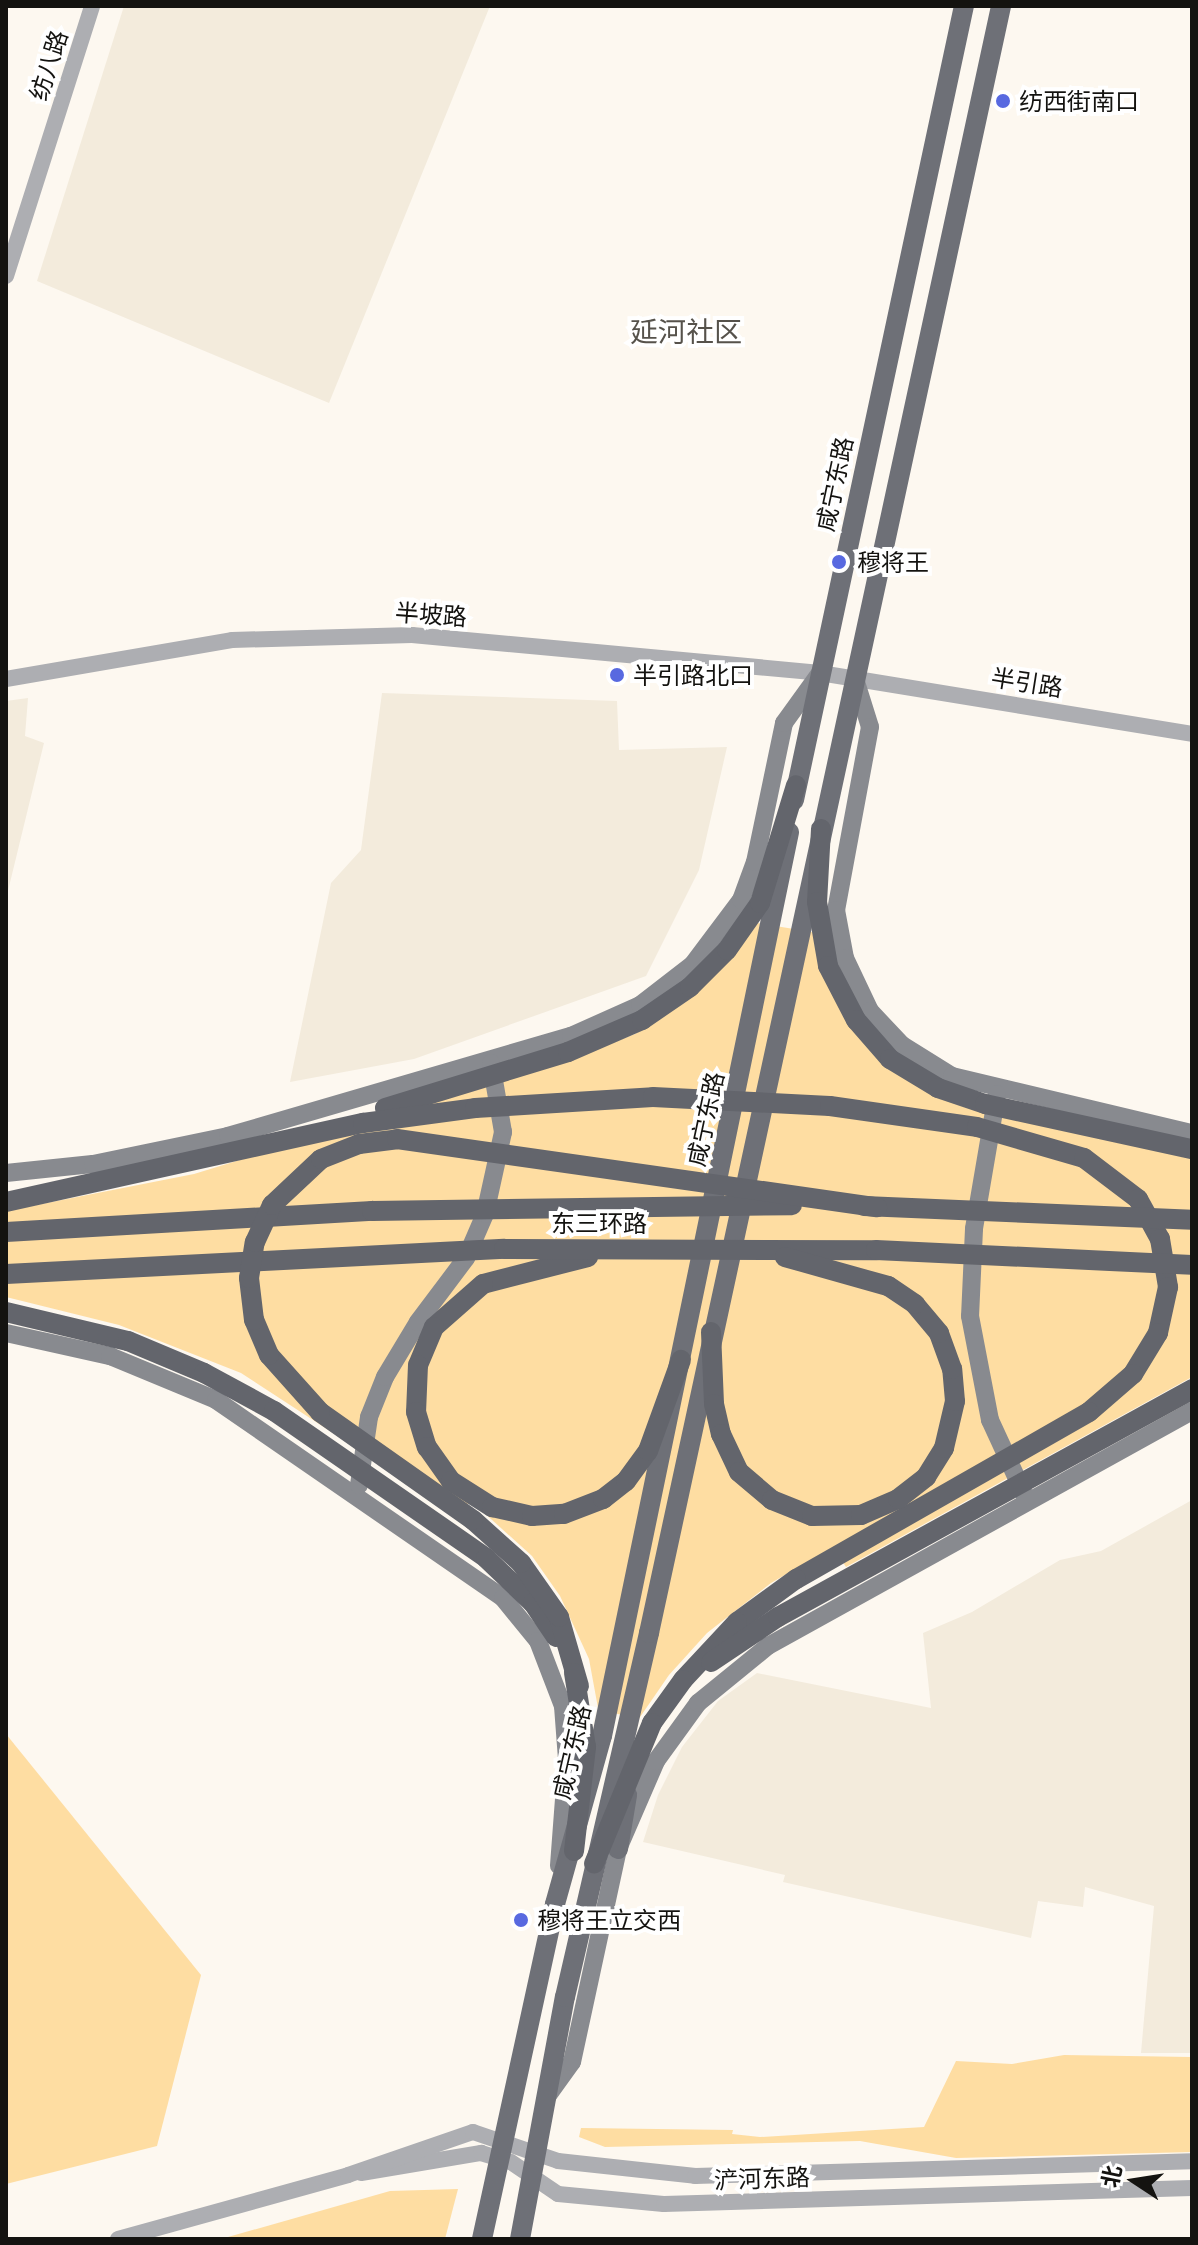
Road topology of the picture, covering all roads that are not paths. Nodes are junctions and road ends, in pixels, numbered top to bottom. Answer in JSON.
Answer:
{"nodes":[{"id":1,"x":92,"y":6,"type":"edge"},
{"id":2,"x":964,"y":6,"type":"edge"},
{"id":3,"x":1001,"y":6,"type":"edge"},
{"id":4,"x":6,"y":276,"type":"edge"},
{"id":5,"x":820,"y":673,"type":"junction"},
{"id":6,"x":854,"y":678,"type":"junction"},
{"id":7,"x":6,"y":679,"type":"edge"},
{"id":8,"x":1192,"y":734,"type":"edge"},
{"id":9,"x":796,"y":785,"type":"junction"},
{"id":10,"x":821,"y":829,"type":"junction"},
{"id":11,"x":490,"y":1060,"type":"junction"},
{"id":12,"x":998,"y":1090,"type":"junction"},
{"id":13,"x":1192,"y":1133,"type":"edge"},
{"id":14,"x":296,"y":1137,"type":"junction"},
{"id":15,"x":1192,"y":1149,"type":"edge"},
{"id":16,"x":6,"y":1173,"type":"edge"},
{"id":17,"x":6,"y":1202,"type":"edge"},
{"id":18,"x":877,"y":1207,"type":"junction"},
{"id":19,"x":1192,"y":1220,"type":"edge"},
{"id":20,"x":6,"y":1232,"type":"edge"},
{"id":21,"x":627,"y":1249,"type":"junction"},
{"id":22,"x":750,"y":1249,"type":"junction"},
{"id":23,"x":1192,"y":1265,"type":"edge"},
{"id":24,"x":6,"y":1274,"type":"edge"},
{"id":25,"x":6,"y":1312,"type":"edge"},
{"id":26,"x":711,"y":1332,"type":"junction"},
{"id":27,"x":6,"y":1333,"type":"edge"},
{"id":28,"x":681,"y":1360,"type":"junction"},
{"id":29,"x":1192,"y":1389,"type":"edge"},
{"id":30,"x":1192,"y":1411,"type":"edge"},
{"id":31,"x":358,"y":1493,"type":"junction"},
{"id":32,"x":1028,"y":1502,"type":"junction"},
{"id":33,"x":649,"y":1633,"type":"junction"},
{"id":34,"x":580,"y":1695,"type":"junction"},
{"id":35,"x":659,"y":1712,"type":"junction"},
{"id":36,"x":631,"y":1769,"type":"junction"},
{"id":37,"x":618,"y":1849,"type":"junction"},
{"id":38,"x":574,"y":1851,"type":"junction"},
{"id":39,"x":594,"y":1864,"type":"junction"},
{"id":40,"x":555,"y":1904,"type":"junction"},
{"id":41,"x":543,"y":2103,"type":"junction"},
{"id":42,"x":502,"y":2149,"type":"junction"},
{"id":43,"x":534,"y":2154,"type":"junction"},
{"id":44,"x":1192,"y":2161,"type":"edge"},
{"id":45,"x":531,"y":2176,"type":"junction"},
{"id":46,"x":1192,"y":2188,"type":"edge"},
{"id":47,"x":118,"y":2239,"type":"edge"},
{"id":48,"x":482,"y":2239,"type":"edge"},
{"id":49,"x":520,"y":2239,"type":"edge"}],
"edges":[{"from":1,"to":4,"type":"street","name":"纺八路"},
{"from":2,"to":5,"type":"main road","name":"咸宁东路"},
{"from":3,"to":6,"type":"main road","name":"咸宁东路"},
{"from":5,"to":6,"type":"street","name":"半坡路"},
{"from":5,"to":7,"type":"street","name":"半坡路"},
{"from":5,"to":9,"type":"main road","name":"咸宁东路"},
{"from":5,"to":11,"type":"main road"},
{"from":6,"to":8,"type":"street","name":"半引路"},
{"from":6,"to":10,"type":"main road","name":"咸宁东路"},
{"from":6,"to":12,"type":"main road"},
{"from":9,"to":14,"type":"highway"},
{"from":9,"to":28,"type":"main road","name":"咸宁东路"},
{"from":10,"to":15,"type":"highway"},
{"from":10,"to":26,"type":"main road","name":"咸宁东路"},
{"from":11,"to":16,"type":"main road"},
{"from":11,"to":31,"type":"main road"},
{"from":12,"to":13,"type":"main road"},
{"from":12,"to":32,"type":"main road"},
{"from":14,"to":17,"type":"highway"},
{"from":14,"to":35,"type":"highway"},
{"from":18,"to":19,"type":"highway","name":"东三环路"},
{"from":18,"to":20,"type":"highway","name":"东三环路"},
{"from":18,"to":34,"type":"highway"},
{"from":21,"to":22,"type":"highway","name":"东三环路"},
{"from":21,"to":24,"type":"highway","name":"东三环路"},
{"from":21,"to":28,"type":"highway"},
{"from":22,"to":23,"type":"highway","name":"东三环路"},
{"from":22,"to":26,"type":"highway"},
{"from":25,"to":34,"type":"highway"},
{"from":26,"to":33,"type":"main road","name":"咸宁东路"},
{"from":27,"to":31,"type":"main road"},
{"from":28,"to":38,"type":"main road","name":"咸宁东路"},
{"from":29,"to":35,"type":"highway"},
{"from":30,"to":32,"type":"main road"},
{"from":31,"to":40,"type":"main road"},
{"from":32,"to":37,"type":"main road"},
{"from":33,"to":36,"type":"main road"},
{"from":33,"to":39,"type":"main road","name":"咸宁东路"},
{"from":34,"to":38,"type":"highway"},
{"from":35,"to":36,"type":"highway"},
{"from":36,"to":37,"type":"main road"},
{"from":36,"to":39,"type":"highway"},
{"from":37,"to":41,"type":"main road"},
{"from":38,"to":40,"type":"main road","name":"咸宁东路"},
{"from":39,"to":41,"type":"main road","name":"咸宁东路"},
{"from":40,"to":42,"type":"main road","name":"咸宁东路"},
{"from":41,"to":43,"type":"main road","name":"咸宁东路"},
{"from":42,"to":43,"type":"street","name":"浐河东路"},
{"from":42,"to":45,"type":"street","name":"浐河东路"},
{"from":42,"to":47,"type":"street","name":"浐河东路"},
{"from":42,"to":48,"type":"main road","name":"咸宁东路"},
{"from":43,"to":44,"type":"street","name":"浐河东路"},
{"from":43,"to":45,"type":"main road","name":"咸宁东路"},
{"from":45,"to":46,"type":"street","name":"浐河东路"},
{"from":45,"to":49,"type":"main road","name":"咸宁东路"}]}
